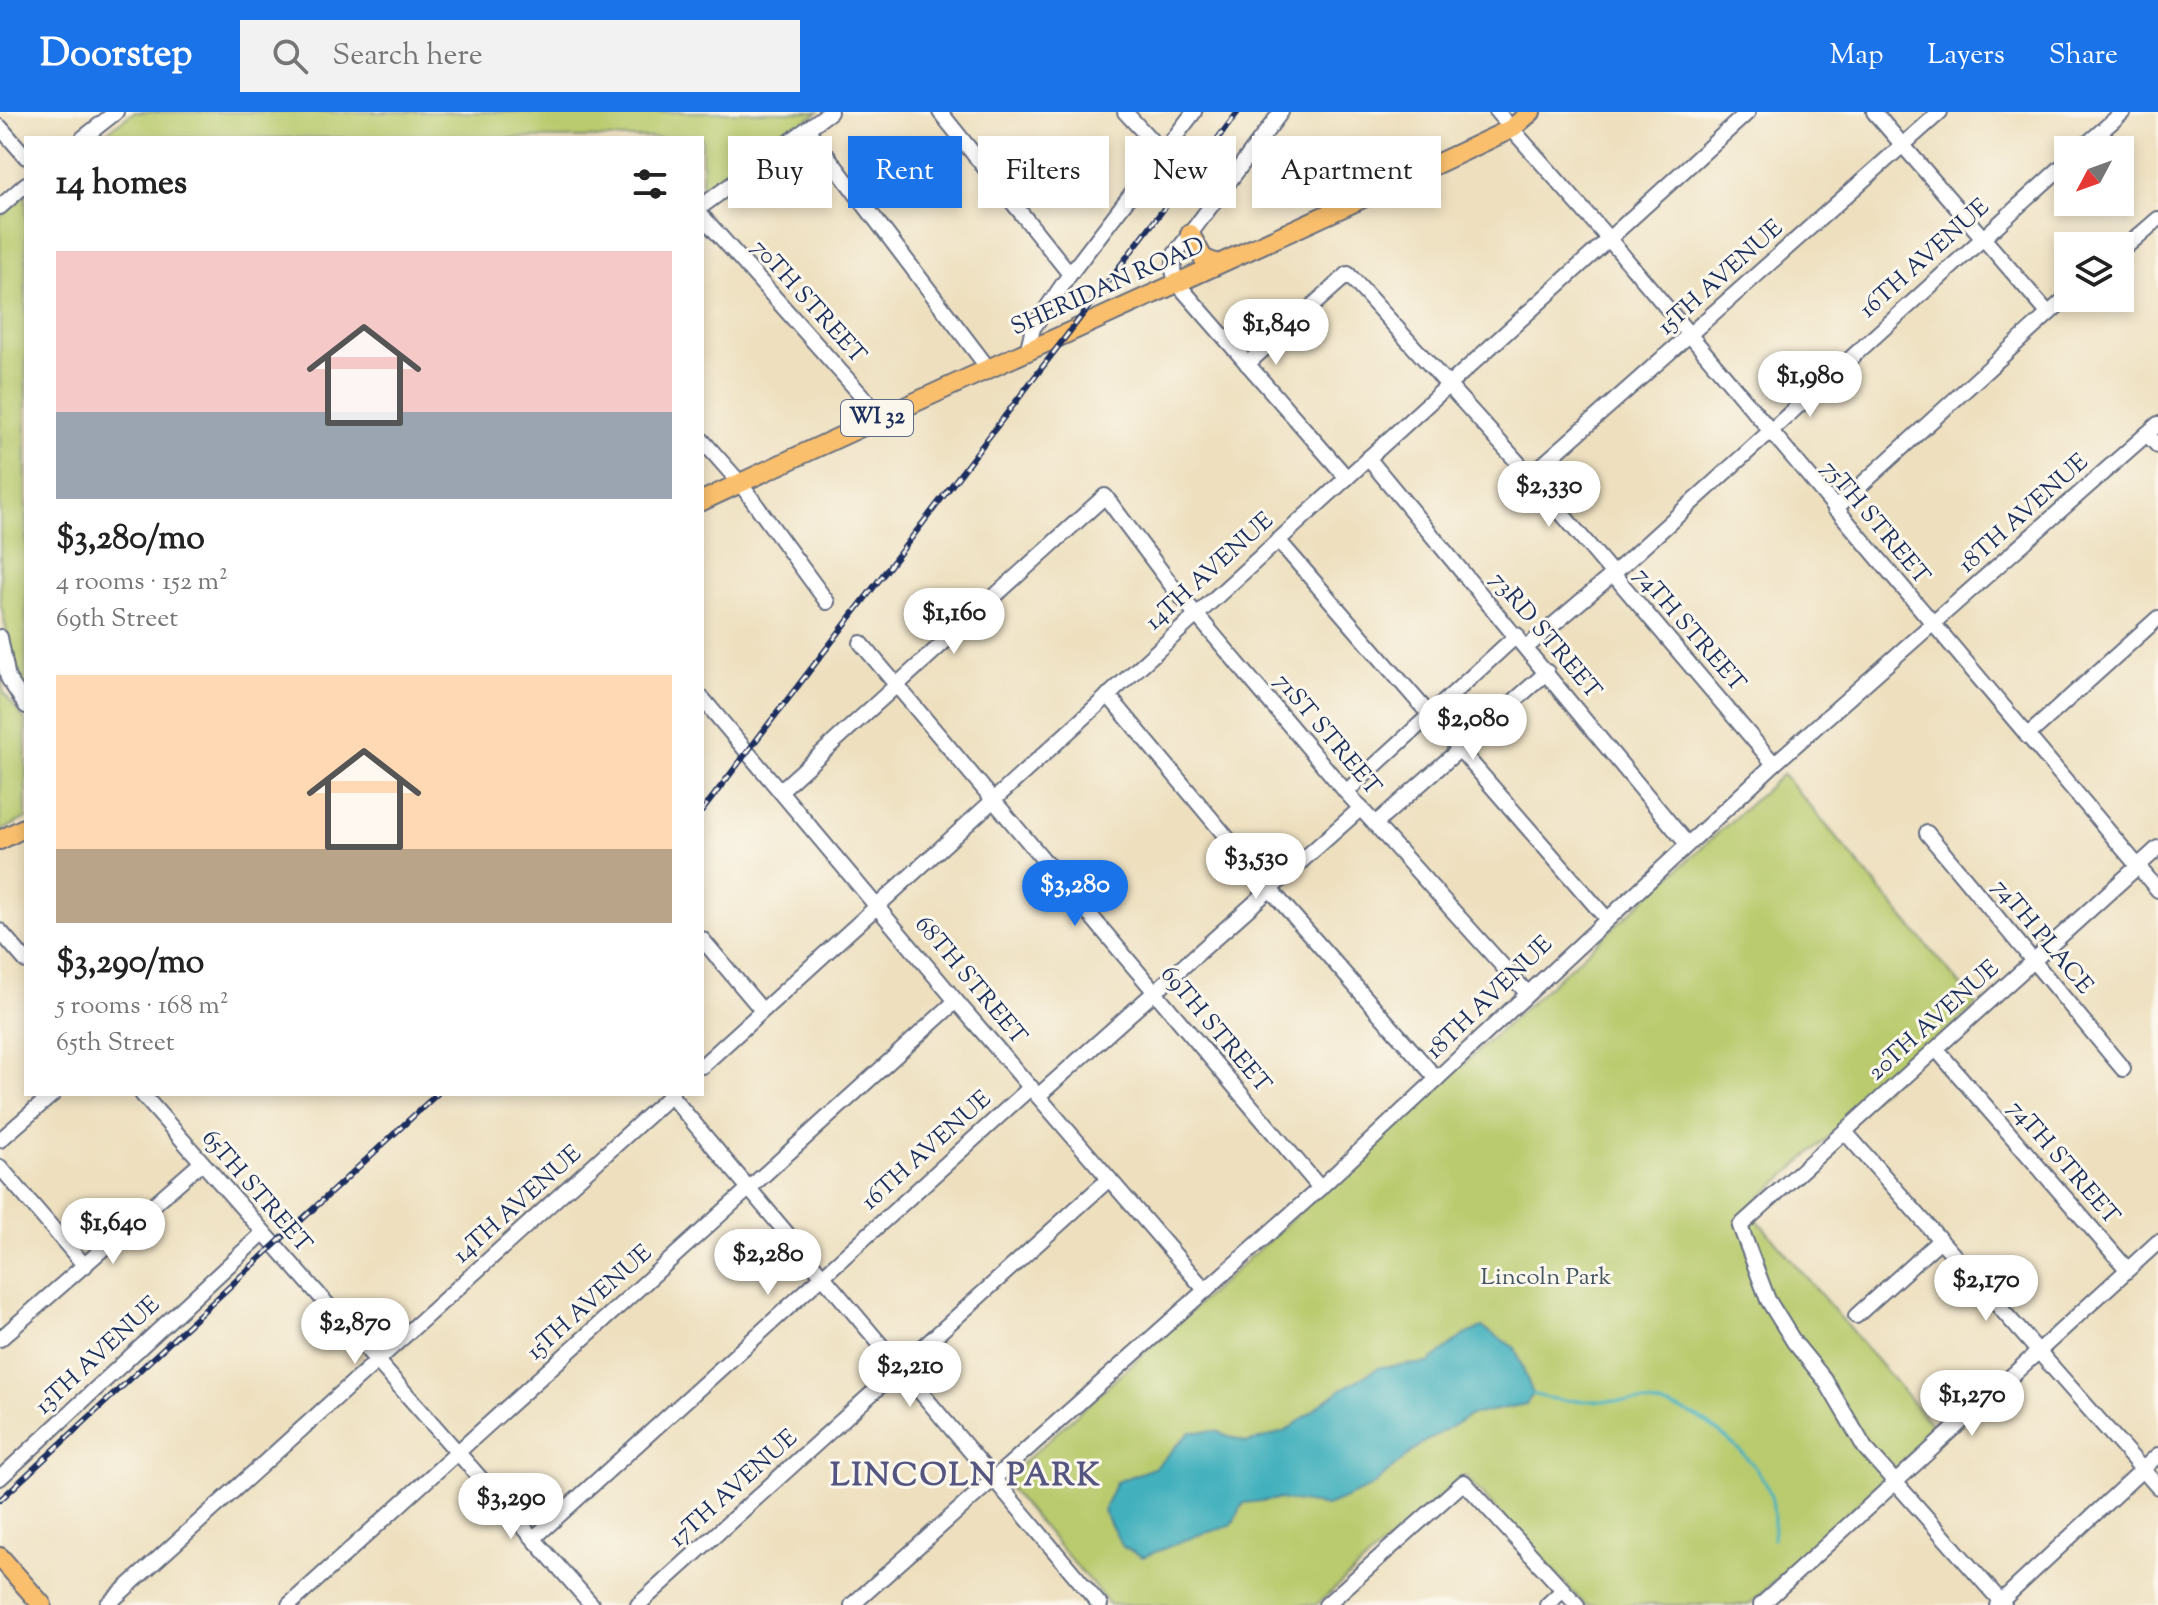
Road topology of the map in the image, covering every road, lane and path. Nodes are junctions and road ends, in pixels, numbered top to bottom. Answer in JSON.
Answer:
{"nodes":[{"id":1,"x":116,"y":112,"type":"edge"},
{"id":2,"x":830,"y":112,"type":"edge"},
{"id":3,"x":940,"y":112,"type":"edge"},
{"id":4,"x":1125,"y":112,"type":"edge"},
{"id":5,"x":1194,"y":112,"type":"edge"},
{"id":6,"x":1281,"y":112,"type":"edge"},
{"id":7,"x":1497,"y":112,"type":"edge"},
{"id":8,"x":1531,"y":112,"type":"edge"},
{"id":9,"x":1748,"y":112,"type":"edge"},
{"id":10,"x":1874,"y":112,"type":"edge"},
{"id":11,"x":1940,"y":112,"type":"edge"},
{"id":12,"x":2123,"y":112,"type":"edge"},
{"id":13,"x":0,"y":127,"type":"edge"},
{"id":14,"x":807,"y":129,"type":"junction"},
{"id":15,"x":1511,"y":129,"type":"junction"},
{"id":16,"x":86,"y":136,"type":"edge"},
{"id":17,"x":1147,"y":136,"type":"edge"},
{"id":18,"x":1176,"y":136,"type":"edge"},
{"id":19,"x":2096,"y":136,"type":"edge"},
{"id":20,"x":1903,"y":146,"type":"junction"},
{"id":21,"x":24,"y":155,"type":"edge"},
{"id":22,"x":2054,"y":173,"type":"edge"},
{"id":23,"x":24,"y":186,"type":"edge"},
{"id":24,"x":1125,"y":202,"type":"edge"},
{"id":25,"x":704,"y":205,"type":"edge"},
{"id":26,"x":0,"y":207,"type":"edge"},
{"id":27,"x":704,"y":218,"type":"edge"},
{"id":28,"x":2158,"y":219,"type":"edge"},
{"id":29,"x":1190,"y":234,"type":"junction"},
{"id":30,"x":1982,"y":237,"type":"junction"},
{"id":31,"x":1608,"y":238,"type":"junction"},
{"id":32,"x":2134,"y":240,"type":"edge"},
{"id":33,"x":1217,"y":264,"type":"junction"},
{"id":34,"x":1070,"y":274,"type":"junction"},
{"id":35,"x":1176,"y":282,"type":"junction"},
{"id":36,"x":2054,"y":308,"type":"edge"},
{"id":37,"x":2048,"y":313,"type":"junction"},
{"id":38,"x":1690,"y":336,"type":"junction"},
{"id":39,"x":1028,"y":348,"type":"junction"},
{"id":40,"x":1247,"y":364,"type":"junction"},
{"id":41,"x":988,"y":368,"type":"junction"},
{"id":42,"x":1449,"y":387,"type":"junction"},
{"id":43,"x":880,"y":416,"type":"junction"},
{"id":44,"x":2153,"y":429,"type":"edge"},
{"id":45,"x":1769,"y":431,"type":"junction"},
{"id":46,"x":704,"y":442,"type":"edge"},
{"id":47,"x":2158,"y":446,"type":"edge"},
{"id":48,"x":1368,"y":458,"type":"junction"},
{"id":49,"x":1530,"y":476,"type":"junction"},
{"id":50,"x":1347,"y":478,"type":"junction"},
{"id":51,"x":740,"y":483,"type":"junction"},
{"id":52,"x":704,"y":500,"type":"edge"},
{"id":53,"x":1835,"y":509,"type":"junction"},
{"id":54,"x":1278,"y":540,"type":"junction"},
{"id":55,"x":1612,"y":575,"type":"junction"},
{"id":56,"x":827,"y":602,"type":"dead end"},
{"id":57,"x":1196,"y":615,"type":"junction"},
{"id":58,"x":2158,"y":618,"type":"edge"},
{"id":59,"x":1932,"y":626,"type":"junction"},
{"id":60,"x":0,"y":637,"type":"edge"},
{"id":61,"x":1522,"y":641,"type":"junction"},
{"id":62,"x":861,"y":643,"type":"dead end"},
{"id":63,"x":1547,"y":672,"type":"junction"},
{"id":64,"x":895,"y":684,"type":"junction"},
{"id":65,"x":1108,"y":695,"type":"junction"},
{"id":66,"x":704,"y":700,"type":"edge"},
{"id":67,"x":24,"y":703,"type":"edge"},
{"id":68,"x":1429,"y":714,"type":"junction"},
{"id":69,"x":2027,"y":736,"type":"junction"},
{"id":70,"x":1459,"y":749,"type":"junction"},
{"id":71,"x":1774,"y":764,"type":"junction"},
{"id":72,"x":780,"y":791,"type":"junction"},
{"id":73,"x":1346,"y":792,"type":"junction"},
{"id":74,"x":993,"y":803,"type":"junction"},
{"id":75,"x":1361,"y":808,"type":"junction"},
{"id":76,"x":1375,"y":824,"type":"junction"},
{"id":77,"x":24,"y":828,"type":"edge"},
{"id":78,"x":1927,"y":833,"type":"dead end"},
{"id":79,"x":0,"y":840,"type":"edge"},
{"id":80,"x":1687,"y":844,"type":"junction"},
{"id":81,"x":2158,"y":848,"type":"edge"},
{"id":82,"x":2138,"y":866,"type":"junction"},
{"id":83,"x":1269,"y":888,"type":"junction"},
{"id":84,"x":2158,"y":890,"type":"edge"},
{"id":85,"x":879,"y":908,"type":"junction"},
{"id":86,"x":1606,"y":918,"type":"junction"},
{"id":87,"x":1,"y":935,"type":"edge"},
{"id":88,"x":704,"y":941,"type":"edge"},
{"id":89,"x":24,"y":959,"type":"edge"},
{"id":90,"x":2033,"y":961,"type":"junction"},
{"id":91,"x":1156,"y":993,"type":"junction"},
{"id":92,"x":1527,"y":993,"type":"junction"},
{"id":93,"x":956,"y":1001,"type":"junction"},
{"id":94,"x":761,"y":1009,"type":"junction"},
{"id":95,"x":1936,"y":1049,"type":"junction"},
{"id":96,"x":704,"y":1064,"type":"edge"},
{"id":97,"x":2123,"y":1069,"type":"dead end"},
{"id":98,"x":1437,"y":1079,"type":"junction"},
{"id":99,"x":1034,"y":1092,"type":"junction"},
{"id":100,"x":51,"y":1096,"type":"edge"},
{"id":101,"x":144,"y":1096,"type":"edge"},
{"id":102,"x":670,"y":1096,"type":"edge"},
{"id":103,"x":672,"y":1096,"type":"edge"},
{"id":104,"x":1845,"y":1132,"type":"junction"},
{"id":105,"x":0,"y":1140,"type":"edge"},
{"id":106,"x":201,"y":1163,"type":"junction"},
{"id":107,"x":0,"y":1167,"type":"edge"},
{"id":108,"x":1109,"y":1179,"type":"junction"},
{"id":109,"x":1320,"y":1188,"type":"junction"},
{"id":110,"x":749,"y":1189,"type":"junction"},
{"id":111,"x":262,"y":1234,"type":"junction"},
{"id":112,"x":1939,"y":1241,"type":"junction"},
{"id":113,"x":2158,"y":1242,"type":"edge"},
{"id":114,"x":85,"y":1266,"type":"junction"},
{"id":115,"x":2127,"y":1269,"type":"junction"},
{"id":116,"x":821,"y":1275,"type":"junction"},
{"id":117,"x":1206,"y":1291,"type":"junction"},
{"id":118,"x":1856,"y":1316,"type":"dead end"},
{"id":119,"x":0,"y":1339,"type":"edge"},
{"id":120,"x":2037,"y":1353,"type":"junction"},
{"id":121,"x":377,"y":1362,"type":"junction"},
{"id":122,"x":900,"y":1368,"type":"junction"},
{"id":123,"x":458,"y":1451,"type":"junction"},
{"id":124,"x":2158,"y":1455,"type":"edge"},
{"id":125,"x":2142,"y":1470,"type":"junction"},
{"id":126,"x":0,"y":1478,"type":"edge"},
{"id":127,"x":993,"y":1478,"type":"junction"},
{"id":128,"x":1894,"y":1483,"type":"junction"},
{"id":129,"x":2158,"y":1487,"type":"edge"},
{"id":130,"x":534,"y":1538,"type":"junction"},
{"id":131,"x":0,"y":1557,"type":"edge"},
{"id":132,"x":1563,"y":1590,"type":"junction"},
{"id":133,"x":1093,"y":1603,"type":"edge"},
{"id":134,"x":2001,"y":1604,"type":"edge"},
{"id":135,"x":42,"y":1605,"type":"edge"},
{"id":136,"x":107,"y":1605,"type":"edge"},
{"id":137,"x":289,"y":1605,"type":"edge"},
{"id":138,"x":592,"y":1605,"type":"edge"},
{"id":139,"x":638,"y":1605,"type":"edge"},
{"id":140,"x":852,"y":1605,"type":"edge"},
{"id":141,"x":1326,"y":1605,"type":"edge"},
{"id":142,"x":1547,"y":1605,"type":"edge"},
{"id":143,"x":1577,"y":1605,"type":"edge"},
{"id":144,"x":1761,"y":1605,"type":"edge"}],
"edges":[{"from":1,"to":16,"type":"street"},
{"from":2,"to":14,"type":"street"},
{"from":3,"to":34,"type":"street"},
{"from":4,"to":17,"type":"street"},
{"from":5,"to":18,"type":"street"},
{"from":6,"to":29,"type":"street"},
{"from":7,"to":15,"type":"street","name":"75TH STREET"},
{"from":8,"to":15,"type":"main road","name":"SHERIDAN ROAD","number":"WI 32"},
{"from":9,"to":31,"type":"street","name":"14TH AVENUE"},
{"from":10,"to":20,"type":"street"},
{"from":11,"to":20,"type":"street","name":"15TH AVENUE"},
{"from":12,"to":19,"type":"street"},
{"from":13,"to":21,"type":"street"},
{"from":14,"to":25,"type":"street"},
{"from":14,"to":41,"type":"street"},
{"from":15,"to":31,"type":"street","name":"75TH STREET"},
{"from":15,"to":33,"type":"main road","name":"SHERIDAN ROAD","number":"WI 32"},
{"from":20,"to":30,"type":"street"},
{"from":20,"to":38,"type":"street","name":"15TH AVENUE"},
{"from":22,"to":30,"type":"street","name":"16TH AVENUE"},
{"from":23,"to":26,"type":"street"},
{"from":24,"to":34,"type":"street"},
{"from":27,"to":43,"type":"street","name":"70TH STREET"},
{"from":28,"to":32,"type":"street"},
{"from":29,"to":33,"type":"main road"},
{"from":29,"to":35,"type":"street"},
{"from":30,"to":37,"type":"street"},
{"from":30,"to":45,"type":"street","name":"16TH AVENUE"},
{"from":31,"to":38,"type":"street","name":"75TH STREET"},
{"from":31,"to":42,"type":"street","name":"14TH AVENUE"},
{"from":33,"to":35,"type":"main road","name":"SHERIDAN ROAD","number":"WI 32"},
{"from":34,"to":39,"type":"street"},
{"from":35,"to":39,"type":"main road","name":"SHERIDAN ROAD","number":"WI 32"},
{"from":35,"to":40,"type":"street"},
{"from":36,"to":37,"type":"street"},
{"from":37,"to":53,"type":"street"},
{"from":38,"to":45,"type":"street","name":"75TH STREET"},
{"from":38,"to":49,"type":"street","name":"15TH AVENUE"},
{"from":39,"to":41,"type":"main road","name":"SHERIDAN ROAD","number":"WI 32"},
{"from":40,"to":42,"type":"street","name":"74TH STREET"},
{"from":40,"to":50,"type":"street"},
{"from":41,"to":43,"type":"main road","name":"SHERIDAN ROAD","number":"WI 32"},
{"from":42,"to":48,"type":"street","name":"14TH AVENUE"},
{"from":42,"to":49,"type":"street","name":"74TH STREET"},
{"from":43,"to":51,"type":"main road","name":"SHERIDAN ROAD","number":"WI 32"},
{"from":44,"to":47,"type":"street"},
{"from":44,"to":59,"type":"street","name":"18TH AVENUE"},
{"from":45,"to":53,"type":"street","name":"75TH STREET"},
{"from":45,"to":55,"type":"street","name":"16TH AVENUE"},
{"from":46,"to":51,"type":"street"},
{"from":48,"to":50,"type":"street","name":"14TH AVENUE"},
{"from":48,"to":61,"type":"street","name":"73RD STREET"},
{"from":49,"to":55,"type":"street","name":"74TH STREET"},
{"from":50,"to":54,"type":"street","name":"14TH AVENUE"},
{"from":51,"to":52,"type":"main road","name":"SHERIDAN ROAD","number":"WI 32"},
{"from":51,"to":56,"type":"street"},
{"from":53,"to":59,"type":"street","name":"75TH STREET"},
{"from":54,"to":57,"type":"street","name":"14TH AVENUE"},
{"from":54,"to":68,"type":"street"},
{"from":55,"to":61,"type":"street","name":"16TH AVENUE"},
{"from":55,"to":71,"type":"street","name":"74TH STREET"},
{"from":57,"to":64,"type":"street","name":"71ST STREET"},
{"from":57,"to":65,"type":"street","name":"14TH AVENUE"},
{"from":57,"to":73,"type":"street","name":"71ST STREET"},
{"from":58,"to":69,"type":"street"},
{"from":59,"to":69,"type":"street","name":"75TH STREET"},
{"from":59,"to":71,"type":"street","name":"18TH AVENUE"},
{"from":60,"to":67,"type":"street"},
{"from":61,"to":63,"type":"street","name":"73RD STREET"},
{"from":61,"to":68,"type":"street","name":"16TH AVENUE"},
{"from":62,"to":64,"type":"street","name":"69TH STREET"},
{"from":63,"to":70,"type":"street"},
{"from":63,"to":80,"type":"street","name":"73RD STREET"},
{"from":64,"to":72,"type":"street"},
{"from":64,"to":74,"type":"street","name":"69TH STREET"},
{"from":65,"to":74,"type":"street","name":"14TH AVENUE"},
{"from":65,"to":83,"type":"street"},
{"from":66,"to":72,"type":"street","name":"68TH STREET"},
{"from":68,"to":70,"type":"street"},
{"from":68,"to":73,"type":"street","name":"16TH AVENUE"},
{"from":69,"to":82,"type":"street","name":"75TH STREET"},
{"from":70,"to":76,"type":"street"},
{"from":70,"to":86,"type":"street"},
{"from":71,"to":80,"type":"street","name":"18TH AVENUE"},
{"from":72,"to":85,"type":"street","name":"68TH STREET"},
{"from":73,"to":75,"type":"street","name":"71ST STREET"},
{"from":74,"to":85,"type":"street","name":"14TH AVENUE"},
{"from":74,"to":91,"type":"street","name":"69TH STREET"},
{"from":75,"to":76,"type":"street","name":"71ST STREET"},
{"from":75,"to":83,"type":"street","name":"16TH AVENUE"},
{"from":76,"to":92,"type":"street","name":"71ST STREET"},
{"from":77,"to":79,"type":"main road"},
{"from":78,"to":90,"type":"street","name":"74TH PLACE"},
{"from":80,"to":86,"type":"street","name":"18TH AVENUE"},
{"from":81,"to":82,"type":"street","name":"20TH AVENUE"},
{"from":82,"to":84,"type":"street","name":"75TH STREET"},
{"from":82,"to":90,"type":"street","name":"20TH AVENUE"},
{"from":83,"to":91,"type":"street","name":"16TH AVENUE"},
{"from":83,"to":98,"type":"street"},
{"from":85,"to":93,"type":"street","name":"68TH STREET"},
{"from":85,"to":94,"type":"street","name":"14TH AVENUE"},
{"from":86,"to":92,"type":"street","name":"18TH AVENUE"},
{"from":87,"to":89,"type":"street"},
{"from":88,"to":94,"type":"street"},
{"from":90,"to":95,"type":"street","name":"20TH AVENUE"},
{"from":90,"to":97,"type":"street","name":"74TH PLACE"},
{"from":91,"to":99,"type":"street","name":"16TH AVENUE"},
{"from":91,"to":109,"type":"street","name":"69TH STREET"},
{"from":92,"to":98,"type":"street","name":"18TH AVENUE"},
{"from":93,"to":99,"type":"street","name":"68TH STREET"},
{"from":93,"to":110,"type":"street","name":"15TH AVENUE"},
{"from":94,"to":96,"type":"street","name":"14TH AVENUE"},
{"from":95,"to":104,"type":"street","name":"20TH AVENUE"},
{"from":95,"to":115,"type":"street","name":"74TH STREET"},
{"from":98,"to":109,"type":"street","name":"18TH AVENUE"},
{"from":99,"to":108,"type":"street","name":"68TH STREET"},
{"from":99,"to":116,"type":"street","name":"16TH AVENUE"},
{"from":100,"to":105,"type":"street"},
{"from":101,"to":106,"type":"street","name":"65TH STREET"},
{"from":102,"to":121,"type":"street","name":"14TH AVENUE"},
{"from":103,"to":110,"type":"street"},
{"from":104,"to":112,"type":"street"},
{"from":104,"to":128,"type":"street","name":"20TH AVENUE"},
{"from":106,"to":111,"type":"street","name":"65TH STREET"},
{"from":106,"to":114,"type":"street"},
{"from":107,"to":114,"type":"street"},
{"from":108,"to":117,"type":"street","name":"68TH STREET"},
{"from":108,"to":122,"type":"street","name":"17TH AVENUE"},
{"from":109,"to":117,"type":"street","name":"18TH AVENUE"},
{"from":110,"to":116,"type":"street"},
{"from":110,"to":123,"type":"street","name":"15TH AVENUE"},
{"from":111,"to":121,"type":"street","name":"65TH STREET"},
{"from":111,"to":126,"type":"street","name":"13TH AVENUE"},
{"from":112,"to":118,"type":"street"},
{"from":112,"to":120,"type":"street"},
{"from":113,"to":115,"type":"street"},
{"from":114,"to":119,"type":"street"},
{"from":115,"to":120,"type":"street"},
{"from":116,"to":122,"type":"street"},
{"from":116,"to":130,"type":"street","name":"16TH AVENUE"},
{"from":117,"to":127,"type":"street","name":"18TH AVENUE"},
{"from":120,"to":125,"type":"street"},
{"from":120,"to":128,"type":"street"},
{"from":121,"to":123,"type":"street","name":"65TH STREET"},
{"from":121,"to":136,"type":"street","name":"14TH AVENUE"},
{"from":122,"to":127,"type":"street"},
{"from":122,"to":139,"type":"street","name":"17TH AVENUE"},
{"from":123,"to":130,"type":"street","name":"65TH STREET"},
{"from":123,"to":137,"type":"street","name":"15TH AVENUE"},
{"from":124,"to":125,"type":"street"},
{"from":125,"to":129,"type":"street"},
{"from":125,"to":134,"type":"street"},
{"from":127,"to":133,"type":"street"},
{"from":127,"to":140,"type":"street","name":"18TH AVENUE"},
{"from":128,"to":134,"type":"street"},
{"from":128,"to":144,"type":"street"},
{"from":130,"to":138,"type":"street","name":"65TH STREET"},
{"from":131,"to":135,"type":"main road"},
{"from":132,"to":141,"type":"street"},
{"from":132,"to":142,"type":"street"},
{"from":132,"to":143,"type":"street"}]}
